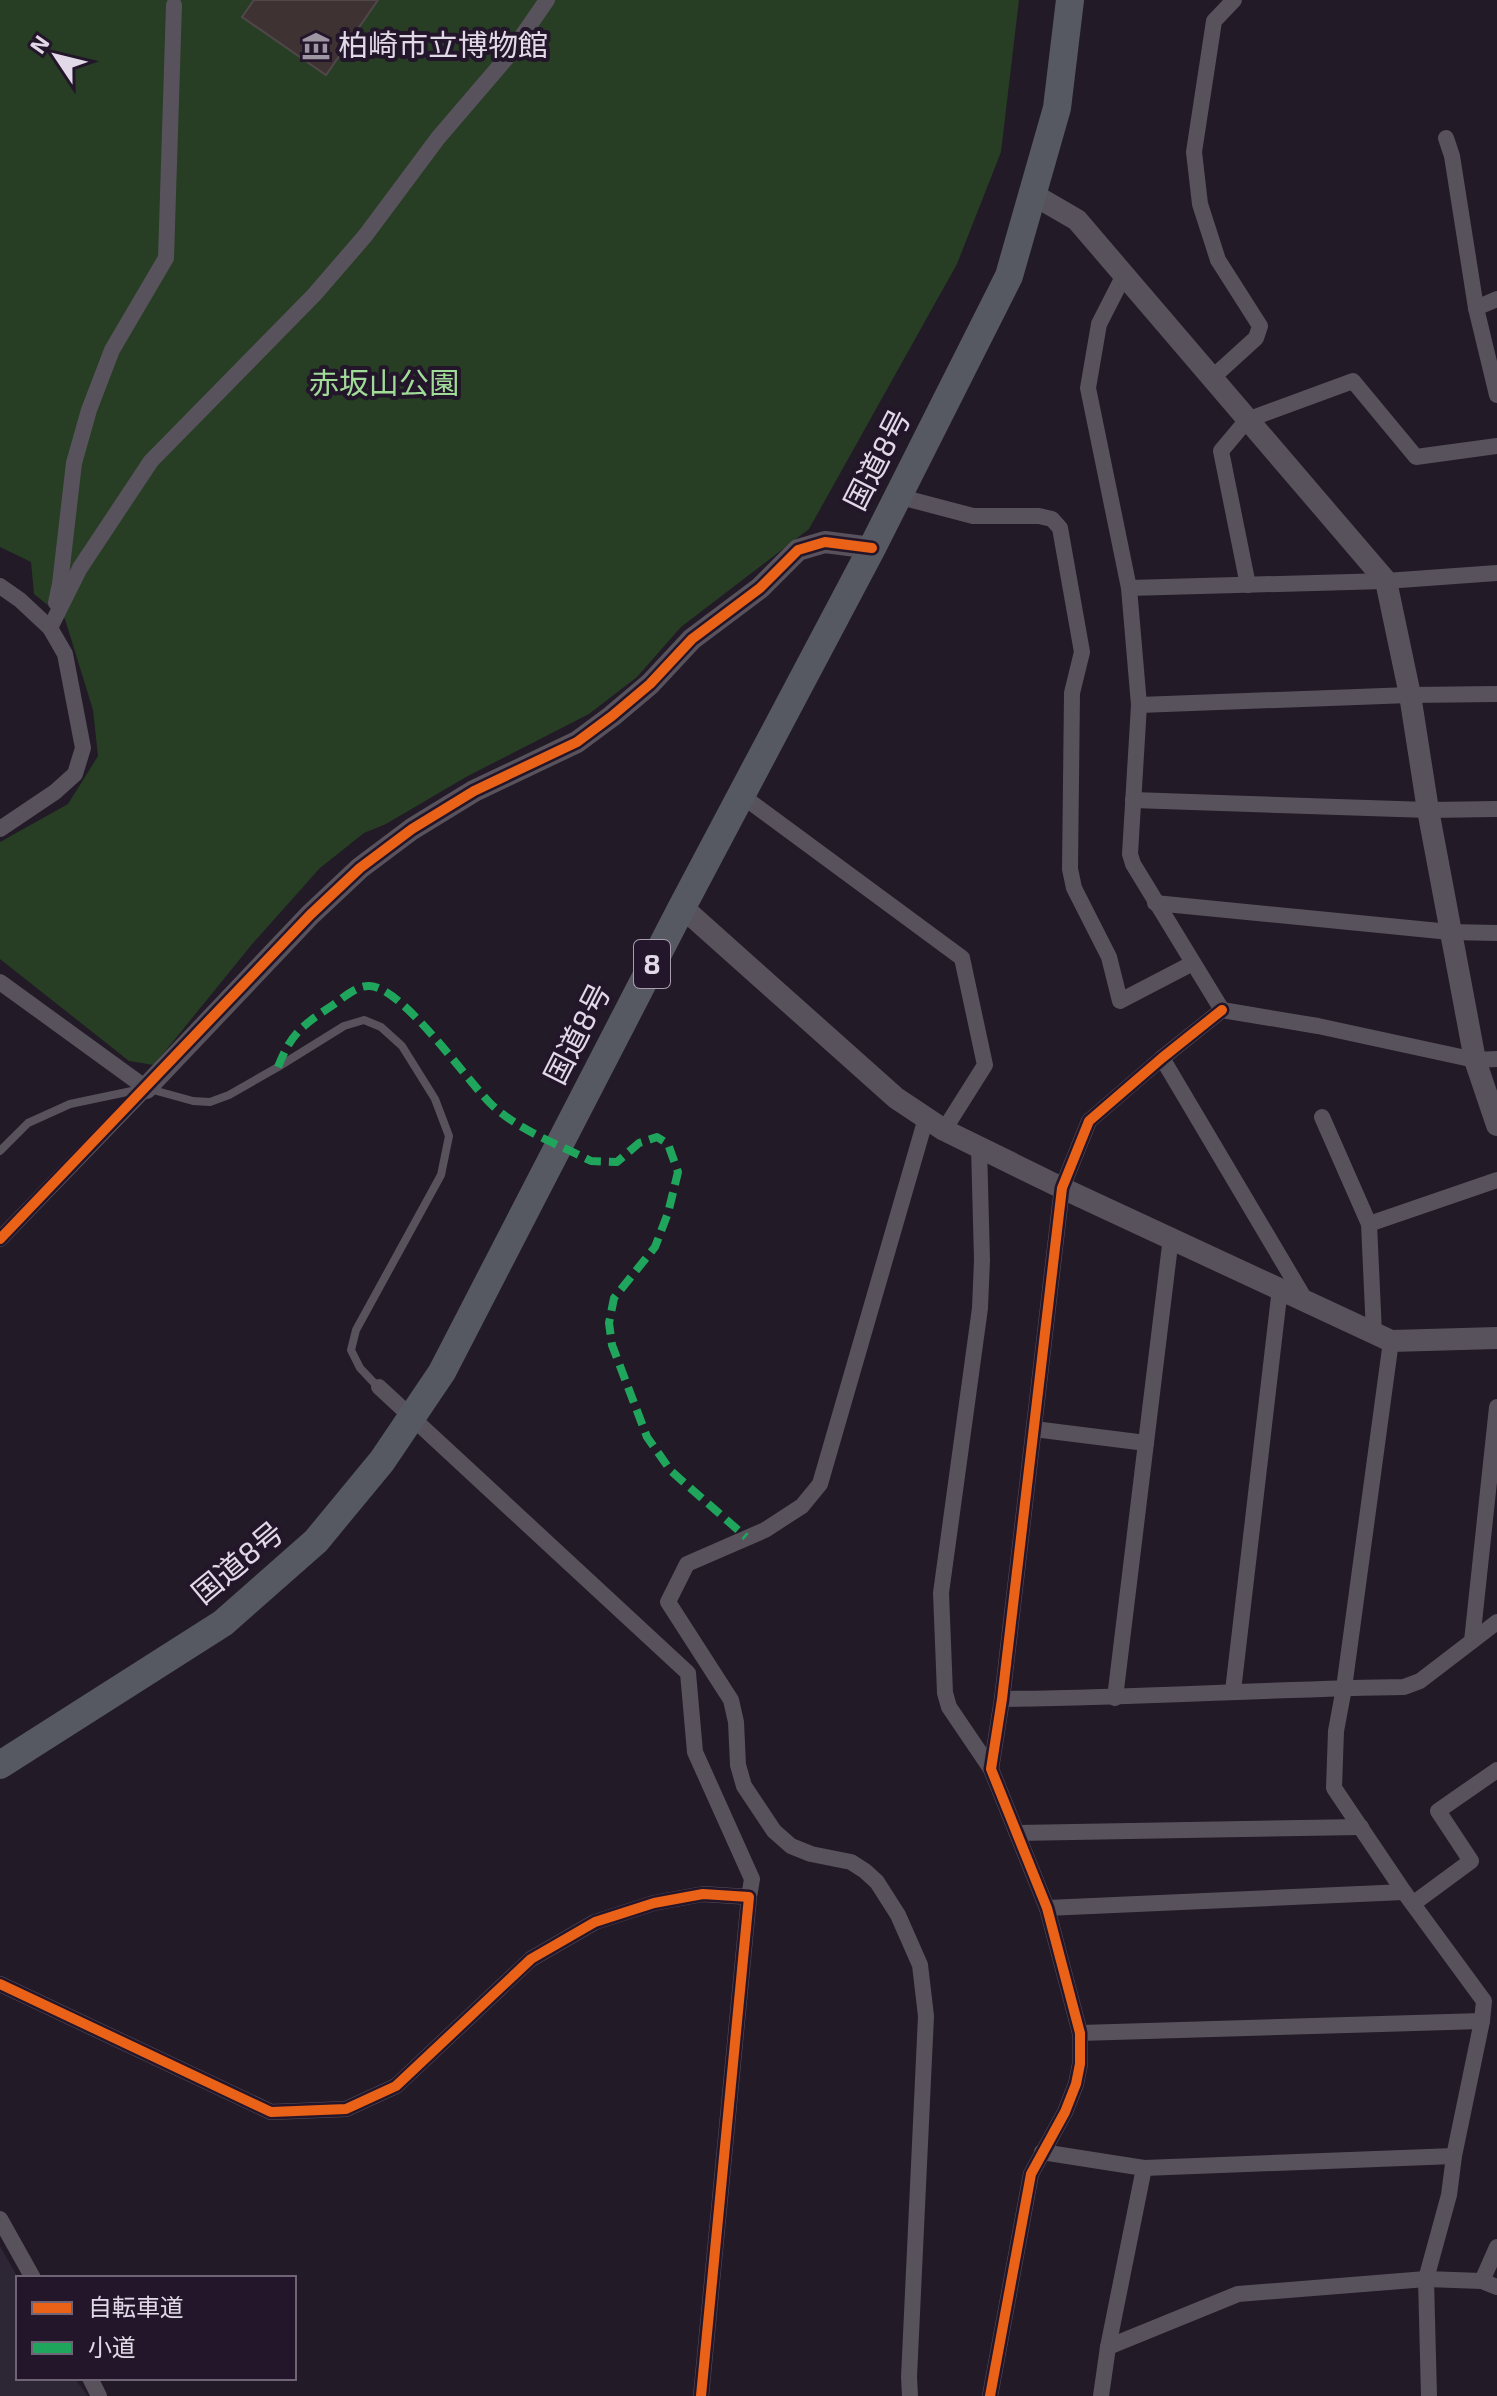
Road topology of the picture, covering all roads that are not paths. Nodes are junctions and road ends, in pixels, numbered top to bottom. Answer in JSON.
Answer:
{"nodes":[{"id":1,"x":547,"y":0,"type":"edge"},
{"id":2,"x":1070,"y":0,"type":"edge"},
{"id":3,"x":1234,"y":0,"type":"edge"},
{"id":4,"x":174,"y":5,"type":"dead end"},
{"id":5,"x":1446,"y":138,"type":"dead end"},
{"id":6,"x":1034,"y":195,"type":"junction"},
{"id":7,"x":1124,"y":275,"type":"junction"},
{"id":8,"x":1497,"y":299,"type":"edge"},
{"id":9,"x":1476,"y":308,"type":"junction"},
{"id":10,"x":1212,"y":378,"type":"junction"},
{"id":11,"x":1497,"y":395,"type":"edge"},
{"id":12,"x":1247,"y":420,"type":"junction"},
{"id":13,"x":1497,"y":446,"type":"edge"},
{"id":14,"x":897,"y":496,"type":"junction"},
{"id":15,"x":872,"y":548,"type":"junction"},
{"id":16,"x":1497,"y":573,"type":"edge"},
{"id":17,"x":1386,"y":581,"type":"junction"},
{"id":18,"x":1248,"y":585,"type":"junction"},
{"id":19,"x":0,"y":586,"type":"edge"},
{"id":20,"x":1129,"y":588,"type":"junction"},
{"id":21,"x":50,"y":628,"type":"junction"},
{"id":22,"x":1497,"y":694,"type":"edge"},
{"id":23,"x":1410,"y":695,"type":"junction"},
{"id":24,"x":1139,"y":705,"type":"junction"},
{"id":25,"x":741,"y":795,"type":"junction"},
{"id":26,"x":1133,"y":800,"type":"junction"},
{"id":27,"x":1497,"y":809,"type":"edge"},
{"id":28,"x":1428,"y":810,"type":"junction"},
{"id":29,"x":0,"y":829,"type":"edge"},
{"id":30,"x":1155,"y":903,"type":"junction"},
{"id":31,"x":682,"y":907,"type":"junction"},
{"id":32,"x":1450,"y":932,"type":"junction"},
{"id":33,"x":1497,"y":933,"type":"edge"},
{"id":34,"x":1193,"y":963,"type":"junction"},
{"id":35,"x":0,"y":982,"type":"edge"},
{"id":36,"x":1222,"y":1010,"type":"junction"},
{"id":37,"x":1162,"y":1058,"type":"junction"},
{"id":38,"x":1486,"y":1060,"type":"edge"},
{"id":39,"x":146,"y":1088,"type":"junction"},
{"id":40,"x":1322,"y":1117,"type":"dead end"},
{"id":41,"x":935,"y":1124,"type":"junction"},
{"id":42,"x":1497,"y":1125,"type":"edge"},
{"id":43,"x":979,"y":1147,"type":"junction"},
{"id":44,"x":0,"y":1151,"type":"edge"},
{"id":45,"x":1497,"y":1180,"type":"edge"},
{"id":46,"x":1062,"y":1188,"type":"junction"},
{"id":47,"x":1369,"y":1224,"type":"junction"},
{"id":48,"x":1171,"y":1237,"type":"junction"},
{"id":49,"x":0,"y":1239,"type":"edge"},
{"id":50,"x":1280,"y":1288,"type":"junction"},
{"id":51,"x":1306,"y":1301,"type":"junction"},
{"id":52,"x":1383,"y":1337,"type":"junction"},
{"id":53,"x":1497,"y":1338,"type":"edge"},
{"id":54,"x":379,"y":1387,"type":"joint"},
{"id":55,"x":1497,"y":1407,"type":"edge"},
{"id":56,"x":1034,"y":1429,"type":"junction"},
{"id":57,"x":1146,"y":1443,"type":"junction"},
{"id":58,"x":1497,"y":1622,"type":"edge"},
{"id":59,"x":1472,"y":1641,"type":"junction"},
{"id":60,"x":1344,"y":1688,"type":"junction"},
{"id":61,"x":1233,"y":1691,"type":"junction"},
{"id":62,"x":1115,"y":1698,"type":"junction"},
{"id":63,"x":1002,"y":1699,"type":"junction"},
{"id":64,"x":0,"y":1765,"type":"edge"},
{"id":65,"x":991,"y":1769,"type":"junction"},
{"id":66,"x":1497,"y":1770,"type":"edge"},
{"id":67,"x":1361,"y":1827,"type":"junction"},
{"id":68,"x":1017,"y":1833,"type":"junction"},
{"id":69,"x":749,"y":1897,"type":"junction"},
{"id":70,"x":1409,"y":1897,"type":"junction"},
{"id":71,"x":1047,"y":1908,"type":"junction"},
{"id":72,"x":0,"y":1984,"type":"edge"},
{"id":73,"x":1482,"y":2021,"type":"junction"},
{"id":74,"x":1080,"y":2033,"type":"junction"},
{"id":75,"x":1042,"y":2152,"type":"junction"},
{"id":76,"x":1454,"y":2156,"type":"junction"},
{"id":77,"x":1144,"y":2168,"type":"junction"},
{"id":78,"x":0,"y":2219,"type":"edge"},
{"id":79,"x":1497,"y":2247,"type":"edge"},
{"id":80,"x":32,"y":2276,"type":"edge"},
{"id":81,"x":1426,"y":2279,"type":"junction"},
{"id":82,"x":1490,"y":2284,"type":"edge"},
{"id":83,"x":1108,"y":2347,"type":"junction"},
{"id":84,"x":701,"y":2396,"type":"edge"},
{"id":85,"x":910,"y":2396,"type":"edge"},
{"id":86,"x":990,"y":2396,"type":"edge"},
{"id":87,"x":1101,"y":2396,"type":"edge"},
{"id":88,"x":1429,"y":2396,"type":"edge"}],
"edges":[{"from":1,"to":21,"type":"street"},
{"from":2,"to":6,"type":"highway","name":"国道8号","number":"8"},
{"from":3,"to":10,"type":"street"},
{"from":4,"to":21,"type":"street"},
{"from":5,"to":9,"type":"street"},
{"from":6,"to":7,"type":"street"},
{"from":6,"to":14,"type":"highway","name":"国道8号","number":"8"},
{"from":7,"to":10,"type":"street"},
{"from":7,"to":20,"type":"street"},
{"from":8,"to":9,"type":"street"},
{"from":9,"to":11,"type":"street"},
{"from":10,"to":12,"type":"street"},
{"from":12,"to":13,"type":"street"},
{"from":12,"to":17,"type":"street"},
{"from":12,"to":18,"type":"street"},
{"from":14,"to":15,"type":"highway","name":"国道8号","number":"8"},
{"from":14,"to":34,"type":"street"},
{"from":15,"to":25,"type":"highway","name":"国道8号","number":"8"},
{"from":15,"to":39,"type":"street"},
{"from":16,"to":17,"type":"street"},
{"from":17,"to":18,"type":"street"},
{"from":17,"to":23,"type":"street"},
{"from":18,"to":20,"type":"street"},
{"from":19,"to":21,"type":"street"},
{"from":20,"to":24,"type":"street"},
{"from":21,"to":29,"type":"street"},
{"from":22,"to":23,"type":"street"},
{"from":23,"to":24,"type":"street"},
{"from":23,"to":28,"type":"street"},
{"from":24,"to":26,"type":"street"},
{"from":25,"to":31,"type":"highway","name":"国道8号","number":"8"},
{"from":25,"to":41,"type":"street"},
{"from":26,"to":28,"type":"street"},
{"from":26,"to":30,"type":"street"},
{"from":27,"to":28,"type":"street"},
{"from":28,"to":32,"type":"street"},
{"from":30,"to":32,"type":"street"},
{"from":30,"to":34,"type":"street"},
{"from":31,"to":41,"type":"street"},
{"from":31,"to":64,"type":"highway","name":"国道8号","number":"8"},
{"from":32,"to":33,"type":"street"},
{"from":32,"to":38,"type":"street"},
{"from":34,"to":36,"type":"street"},
{"from":35,"to":39,"type":"street"},
{"from":36,"to":37,"type":"street"},
{"from":36,"to":38,"type":"street"},
{"from":37,"to":46,"type":"street"},
{"from":37,"to":51,"type":"street"},
{"from":38,"to":42,"type":"street"},
{"from":39,"to":44,"type":"lane"},
{"from":39,"to":49,"type":"street"},
{"from":39,"to":54,"type":"lane"},
{"from":40,"to":47,"type":"street"},
{"from":41,"to":43,"type":"street"},
{"from":41,"to":85,"type":"street"},
{"from":43,"to":46,"type":"street"},
{"from":43,"to":65,"type":"street"},
{"from":45,"to":47,"type":"street"},
{"from":46,"to":48,"type":"street"},
{"from":46,"to":56,"type":"street"},
{"from":47,"to":52,"type":"street"},
{"from":48,"to":50,"type":"street"},
{"from":48,"to":57,"type":"street"},
{"from":50,"to":51,"type":"street"},
{"from":50,"to":61,"type":"street"},
{"from":51,"to":52,"type":"street"},
{"from":52,"to":53,"type":"street"},
{"from":52,"to":60,"type":"street"},
{"from":54,"to":69,"type":"street"},
{"from":55,"to":59,"type":"street"},
{"from":56,"to":57,"type":"street"},
{"from":56,"to":63,"type":"street"},
{"from":57,"to":62,"type":"street"},
{"from":58,"to":59,"type":"street"},
{"from":59,"to":60,"type":"street"},
{"from":60,"to":61,"type":"street"},
{"from":60,"to":67,"type":"street"},
{"from":61,"to":62,"type":"street"},
{"from":62,"to":63,"type":"street"},
{"from":63,"to":65,"type":"street"},
{"from":65,"to":68,"type":"street"},
{"from":66,"to":70,"type":"street"},
{"from":67,"to":68,"type":"street"},
{"from":67,"to":70,"type":"street"},
{"from":68,"to":71,"type":"street"},
{"from":69,"to":72,"type":"street"},
{"from":69,"to":84,"type":"street"},
{"from":70,"to":71,"type":"street"},
{"from":70,"to":73,"type":"street"},
{"from":71,"to":74,"type":"street"},
{"from":73,"to":74,"type":"street"},
{"from":73,"to":76,"type":"street"},
{"from":74,"to":75,"type":"street"},
{"from":75,"to":77,"type":"street"},
{"from":75,"to":86,"type":"street"},
{"from":76,"to":77,"type":"street"},
{"from":76,"to":81,"type":"street"},
{"from":77,"to":83,"type":"street"},
{"from":78,"to":80,"type":"street"},
{"from":79,"to":82,"type":"street"},
{"from":81,"to":82,"type":"street"},
{"from":81,"to":83,"type":"street"},
{"from":81,"to":88,"type":"street"},
{"from":83,"to":87,"type":"street"}]}
